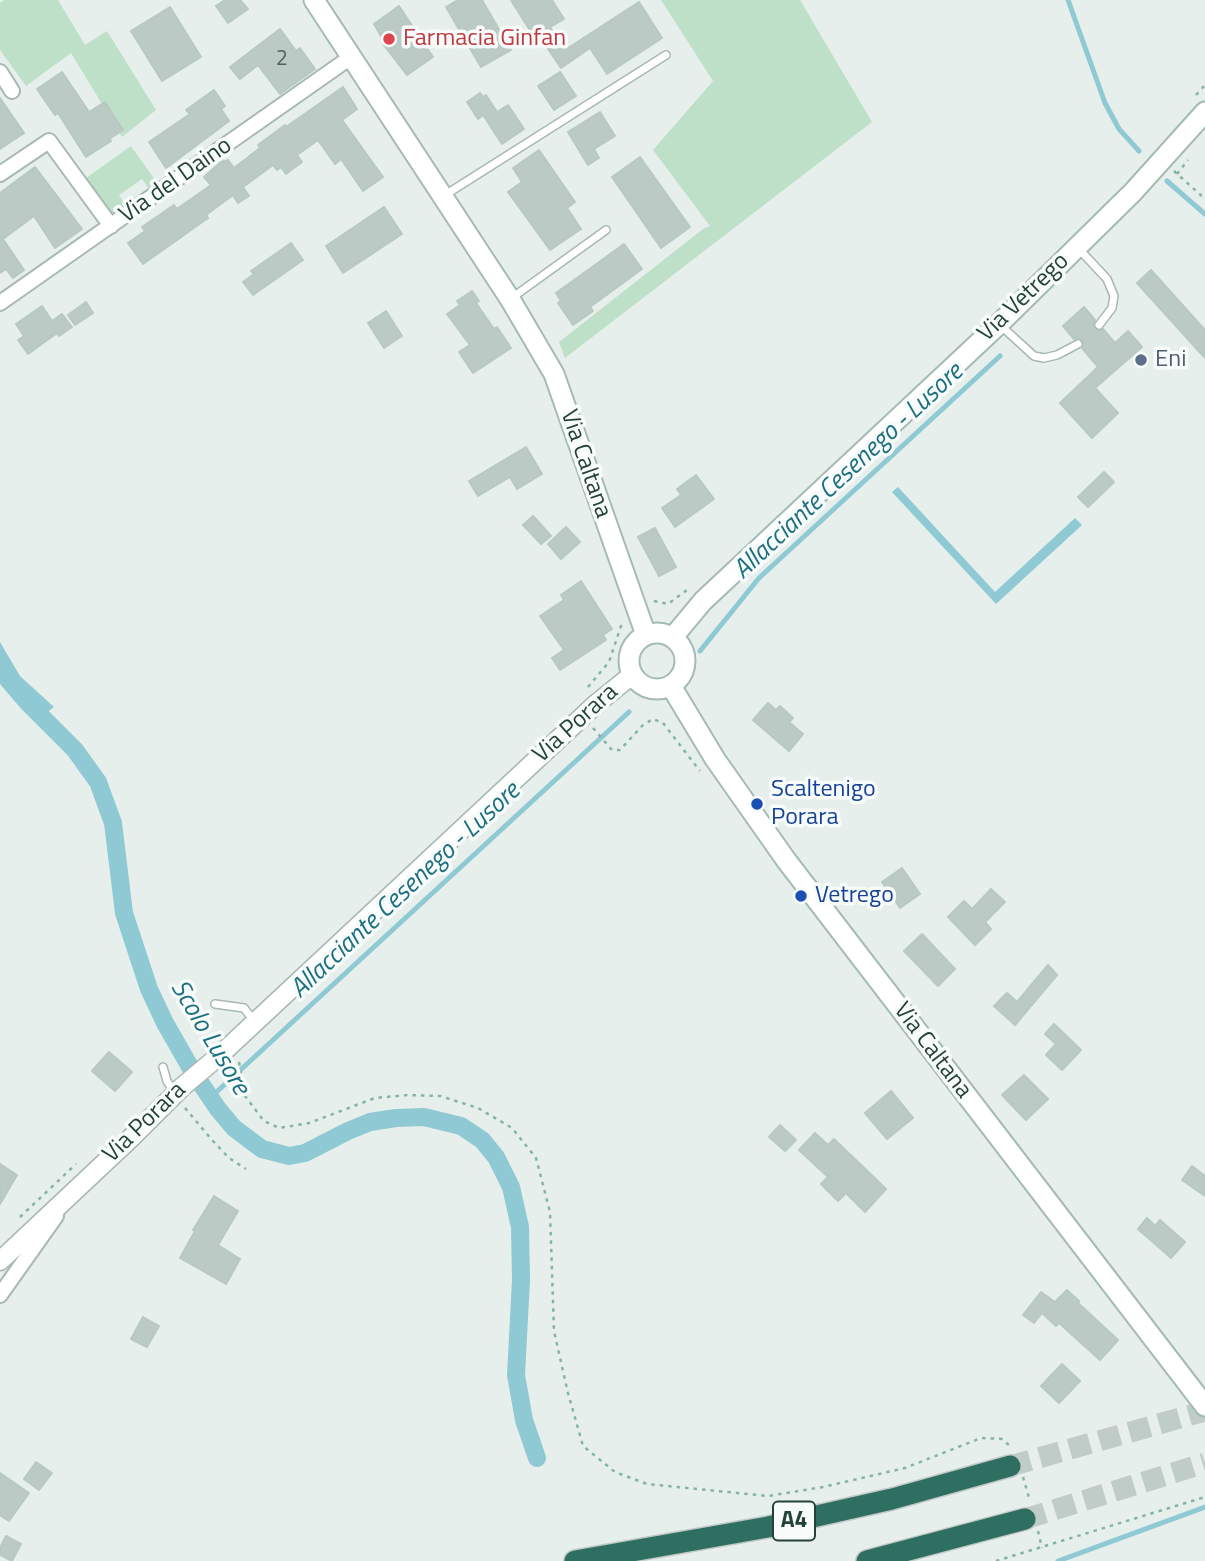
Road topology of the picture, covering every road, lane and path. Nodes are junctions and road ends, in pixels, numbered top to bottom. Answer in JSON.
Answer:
{"nodes":[{"id":1,"x":318,"y":1,"type":"edge"},
{"id":2,"x":666,"y":55,"type":"dead end"},
{"id":3,"x":351,"y":57,"type":"junction"},
{"id":4,"x":0,"y":72,"type":"edge"},
{"id":5,"x":1205,"y":85,"type":"edge"},
{"id":6,"x":12,"y":91,"type":"dead end"},
{"id":7,"x":1197,"y":107,"type":"edge"},
{"id":8,"x":1192,"y":156,"type":"dead end"},
{"id":9,"x":1169,"y":168,"type":"junction"},
{"id":10,"x":0,"y":174,"type":"edge"},
{"id":11,"x":442,"y":196,"type":"junction"},
{"id":12,"x":1205,"y":199,"type":"edge"},
{"id":13,"x":111,"y":226,"type":"junction"},
{"id":14,"x":606,"y":230,"type":"dead end"},
{"id":15,"x":1077,"y":247,"type":"junction"},
{"id":16,"x":510,"y":299,"type":"junction"},
{"id":17,"x":0,"y":303,"type":"edge"},
{"id":18,"x":999,"y":324,"type":"junction"},
{"id":19,"x":1099,"y":325,"type":"dead end"},
{"id":20,"x":1078,"y":344,"type":"dead end"},
{"id":21,"x":694,"y":584,"type":"dead end"},
{"id":22,"x":654,"y":601,"type":"dead end"},
{"id":23,"x":622,"y":617,"type":"dead end"},
{"id":24,"x":646,"y":635,"type":"junction"},
{"id":25,"x":673,"y":638,"type":"junction"},
{"id":26,"x":632,"y":675,"type":"junction"},
{"id":27,"x":671,"y":686,"type":"junction"},
{"id":28,"x":586,"y":689,"type":"dead end"},
{"id":29,"x":592,"y":727,"type":"dead end"},
{"id":30,"x":607,"y":744,"type":"dead end"},
{"id":31,"x":215,"y":1004,"type":"dead end"},
{"id":32,"x":255,"y":1022,"type":"junction"},
{"id":33,"x":239,"y":1063,"type":"dead end"},
{"id":34,"x":163,"y":1068,"type":"dead end"},
{"id":35,"x":178,"y":1091,"type":"junction"},
{"id":36,"x":246,"y":1170,"type":"dead end"},
{"id":37,"x":75,"y":1190,"type":"junction"},
{"id":38,"x":0,"y":1261,"type":"edge"},
{"id":39,"x":0,"y":1295,"type":"edge"},
{"id":40,"x":1205,"y":1406,"type":"edge"},
{"id":41,"x":1016,"y":1465,"type":"junction"},
{"id":42,"x":1205,"y":1497,"type":"edge"},
{"id":43,"x":1031,"y":1518,"type":"junction"},
{"id":44,"x":1042,"y":1548,"type":"junction"},
{"id":45,"x":575,"y":1561,"type":"edge"},
{"id":46,"x":867,"y":1561,"type":"edge"},
{"id":47,"x":996,"y":1561,"type":"edge"}],
"edges":[{"from":1,"to":3,"type":"main road","name":"Via Caltana"},
{"from":2,"to":11,"type":"lane"},
{"from":3,"to":11,"type":"main road","name":"Via Caltana"},
{"from":3,"to":13,"type":"street","name":"Via del Daino"},
{"from":4,"to":6,"type":"street"},
{"from":5,"to":7,"type":"path"},
{"from":7,"to":9,"type":"main road","name":"Via Vetrego"},
{"from":8,"to":9,"type":"path"},
{"from":9,"to":12,"type":"path"},
{"from":9,"to":15,"type":"main road","name":"Via Vetrego"},
{"from":10,"to":13,"type":"street"},
{"from":11,"to":16,"type":"main road","name":"Via Caltana"},
{"from":13,"to":17,"type":"street","name":"Via del Daino"},
{"from":14,"to":16,"type":"lane"},
{"from":15,"to":18,"type":"main road","name":"Via Vetrego"},
{"from":15,"to":19,"type":"lane"},
{"from":16,"to":24,"type":"main road","name":"Via Caltana"},
{"from":18,"to":20,"type":"lane"},
{"from":18,"to":25,"type":"main road","name":"Via Vetrego"},
{"from":21,"to":22,"type":"path"},
{"from":23,"to":28,"type":"path"},
{"from":24,"to":25,"type":"main road"},
{"from":24,"to":26,"type":"main road"},
{"from":25,"to":27,"type":"main road"},
{"from":26,"to":27,"type":"main road"},
{"from":26,"to":32,"type":"street","name":"Via Porara"},
{"from":27,"to":40,"type":"main road","name":"Via Caltana"},
{"from":29,"to":30,"type":"path"},
{"from":31,"to":32,"type":"lane"},
{"from":32,"to":35,"type":"street","name":"Via Porara"},
{"from":33,"to":41,"type":"path"},
{"from":34,"to":35,"type":"lane"},
{"from":35,"to":36,"type":"path"},
{"from":35,"to":37,"type":"street","name":"Via Porara"},
{"from":37,"to":38,"type":"street","name":"Via Porara"},
{"from":37,"to":39,"type":"street"},
{"from":41,"to":43,"type":"path"},
{"from":41,"to":45,"type":"highway","number":"A4"},
{"from":42,"to":44,"type":"path"},
{"from":43,"to":44,"type":"path"},
{"from":43,"to":46,"type":"highway"},
{"from":44,"to":47,"type":"path"}]}
